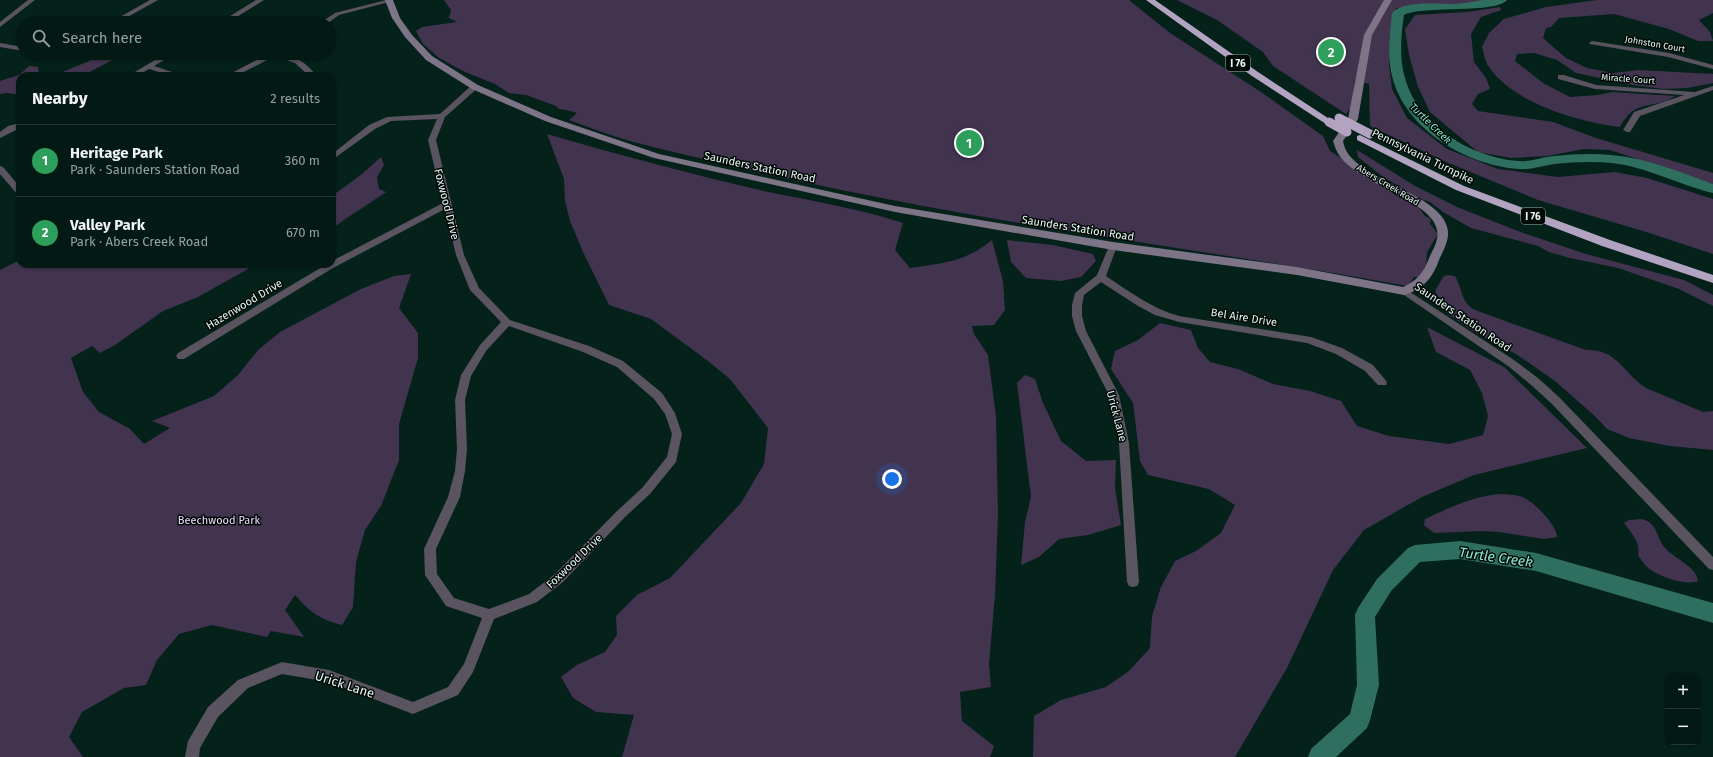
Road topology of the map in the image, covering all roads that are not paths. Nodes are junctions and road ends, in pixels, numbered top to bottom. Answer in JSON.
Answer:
{"nodes":[{"id":1,"x":32,"y":0,"type":"edge"},
{"id":2,"x":155,"y":0,"type":"edge"},
{"id":3,"x":248,"y":0,"type":"edge"},
{"id":4,"x":1150,"y":0,"type":"edge"},
{"id":5,"x":1162,"y":0,"type":"edge"},
{"id":6,"x":1388,"y":0,"type":"edge"},
{"id":7,"x":258,"y":1,"type":"edge"},
{"id":8,"x":389,"y":1,"type":"edge"},
{"id":9,"x":125,"y":16,"type":"edge"},
{"id":10,"x":233,"y":16,"type":"edge"},
{"id":11,"x":334,"y":16,"type":"edge"},
{"id":12,"x":0,"y":25,"type":"edge"},
{"id":13,"x":1592,"y":43,"type":"dead end"},
{"id":14,"x":0,"y":46,"type":"edge"},
{"id":15,"x":16,"y":48,"type":"edge"},
{"id":16,"x":160,"y":60,"type":"edge"},
{"id":17,"x":261,"y":60,"type":"edge"},
{"id":18,"x":295,"y":60,"type":"edge"},
{"id":19,"x":149,"y":67,"type":"junction"},
{"id":20,"x":1713,"y":67,"type":"edge"},
{"id":21,"x":140,"y":72,"type":"edge"},
{"id":22,"x":166,"y":72,"type":"edge"},
{"id":23,"x":238,"y":72,"type":"edge"},
{"id":24,"x":309,"y":72,"type":"edge"},
{"id":25,"x":1561,"y":77,"type":"dead end"},
{"id":26,"x":475,"y":87,"type":"junction"},
{"id":27,"x":1713,"y":88,"type":"edge"},
{"id":28,"x":1695,"y":94,"type":"junction"},
{"id":29,"x":442,"y":116,"type":"junction"},
{"id":30,"x":16,"y":126,"type":"edge"},
{"id":31,"x":1627,"y":130,"type":"dead end"},
{"id":32,"x":0,"y":136,"type":"edge"},
{"id":33,"x":336,"y":155,"type":"edge"},
{"id":34,"x":0,"y":169,"type":"edge"},
{"id":35,"x":16,"y":187,"type":"edge"},
{"id":36,"x":448,"y":204,"type":"junction"},
{"id":37,"x":1112,"y":246,"type":"junction"},
{"id":38,"x":336,"y":263,"type":"edge"},
{"id":39,"x":327,"y":268,"type":"edge"},
{"id":40,"x":1713,"y":270,"type":"edge"},
{"id":41,"x":1101,"y":278,"type":"junction"},
{"id":42,"x":1713,"y":279,"type":"edge"},
{"id":43,"x":1404,"y":291,"type":"junction"},
{"id":44,"x":507,"y":322,"type":"junction"},
{"id":45,"x":181,"y":356,"type":"dead end"},
{"id":46,"x":1382,"y":382,"type":"dead end"},
{"id":47,"x":1713,"y":565,"type":"edge"},
{"id":48,"x":1133,"y":582,"type":"dead end"},
{"id":49,"x":489,"y":615,"type":"junction"},
{"id":50,"x":192,"y":757,"type":"edge"}],
"edges":[{"from":1,"to":12,"type":"street"},
{"from":2,"to":9,"type":"street"},
{"from":3,"to":7,"type":"street"},
{"from":4,"to":42,"type":"highway","name":"Pennsylvania Turnpike","number":"I 76","bridge":true},
{"from":5,"to":40,"type":"highway","name":"Pennsylvania Turnpike","number":"I 76","bridge":true},
{"from":6,"to":43,"type":"street","name":"Abers Creek Road"},
{"from":7,"to":10,"type":"street"},
{"from":8,"to":11,"type":"street"},
{"from":8,"to":26,"type":"street","name":"Saunders Station Road"},
{"from":13,"to":20,"type":"street","name":"Johnston Court"},
{"from":14,"to":15,"type":"street"},
{"from":16,"to":19,"type":"street"},
{"from":17,"to":23,"type":"street"},
{"from":18,"to":24,"type":"street"},
{"from":19,"to":21,"type":"street"},
{"from":19,"to":22,"type":"street"},
{"from":25,"to":28,"type":"street","name":"Miracle Court"},
{"from":26,"to":29,"type":"street","name":"Foxwood Drive"},
{"from":26,"to":37,"type":"street","name":"Saunders Station Road"},
{"from":27,"to":28,"type":"street"},
{"from":28,"to":31,"type":"street"},
{"from":29,"to":33,"type":"street"},
{"from":29,"to":36,"type":"street","name":"Foxwood Drive"},
{"from":30,"to":32,"type":"street"},
{"from":34,"to":35,"type":"street"},
{"from":36,"to":38,"type":"street","name":"Hazenwood Drive"},
{"from":36,"to":44,"type":"street","name":"Foxwood Drive"},
{"from":37,"to":41,"type":"street"},
{"from":37,"to":43,"type":"street","name":"Saunders Station Road"},
{"from":39,"to":45,"type":"street","name":"Hazenwood Drive"},
{"from":41,"to":46,"type":"street","name":"Bel Aire Drive"},
{"from":41,"to":48,"type":"street","name":"Urick Lane"},
{"from":43,"to":47,"type":"street","name":"Saunders Station Road"},
{"from":44,"to":49,"type":"street"},
{"from":44,"to":49,"type":"street","name":"Foxwood Drive"},
{"from":49,"to":50,"type":"street","name":"Urick Lane"}]}
